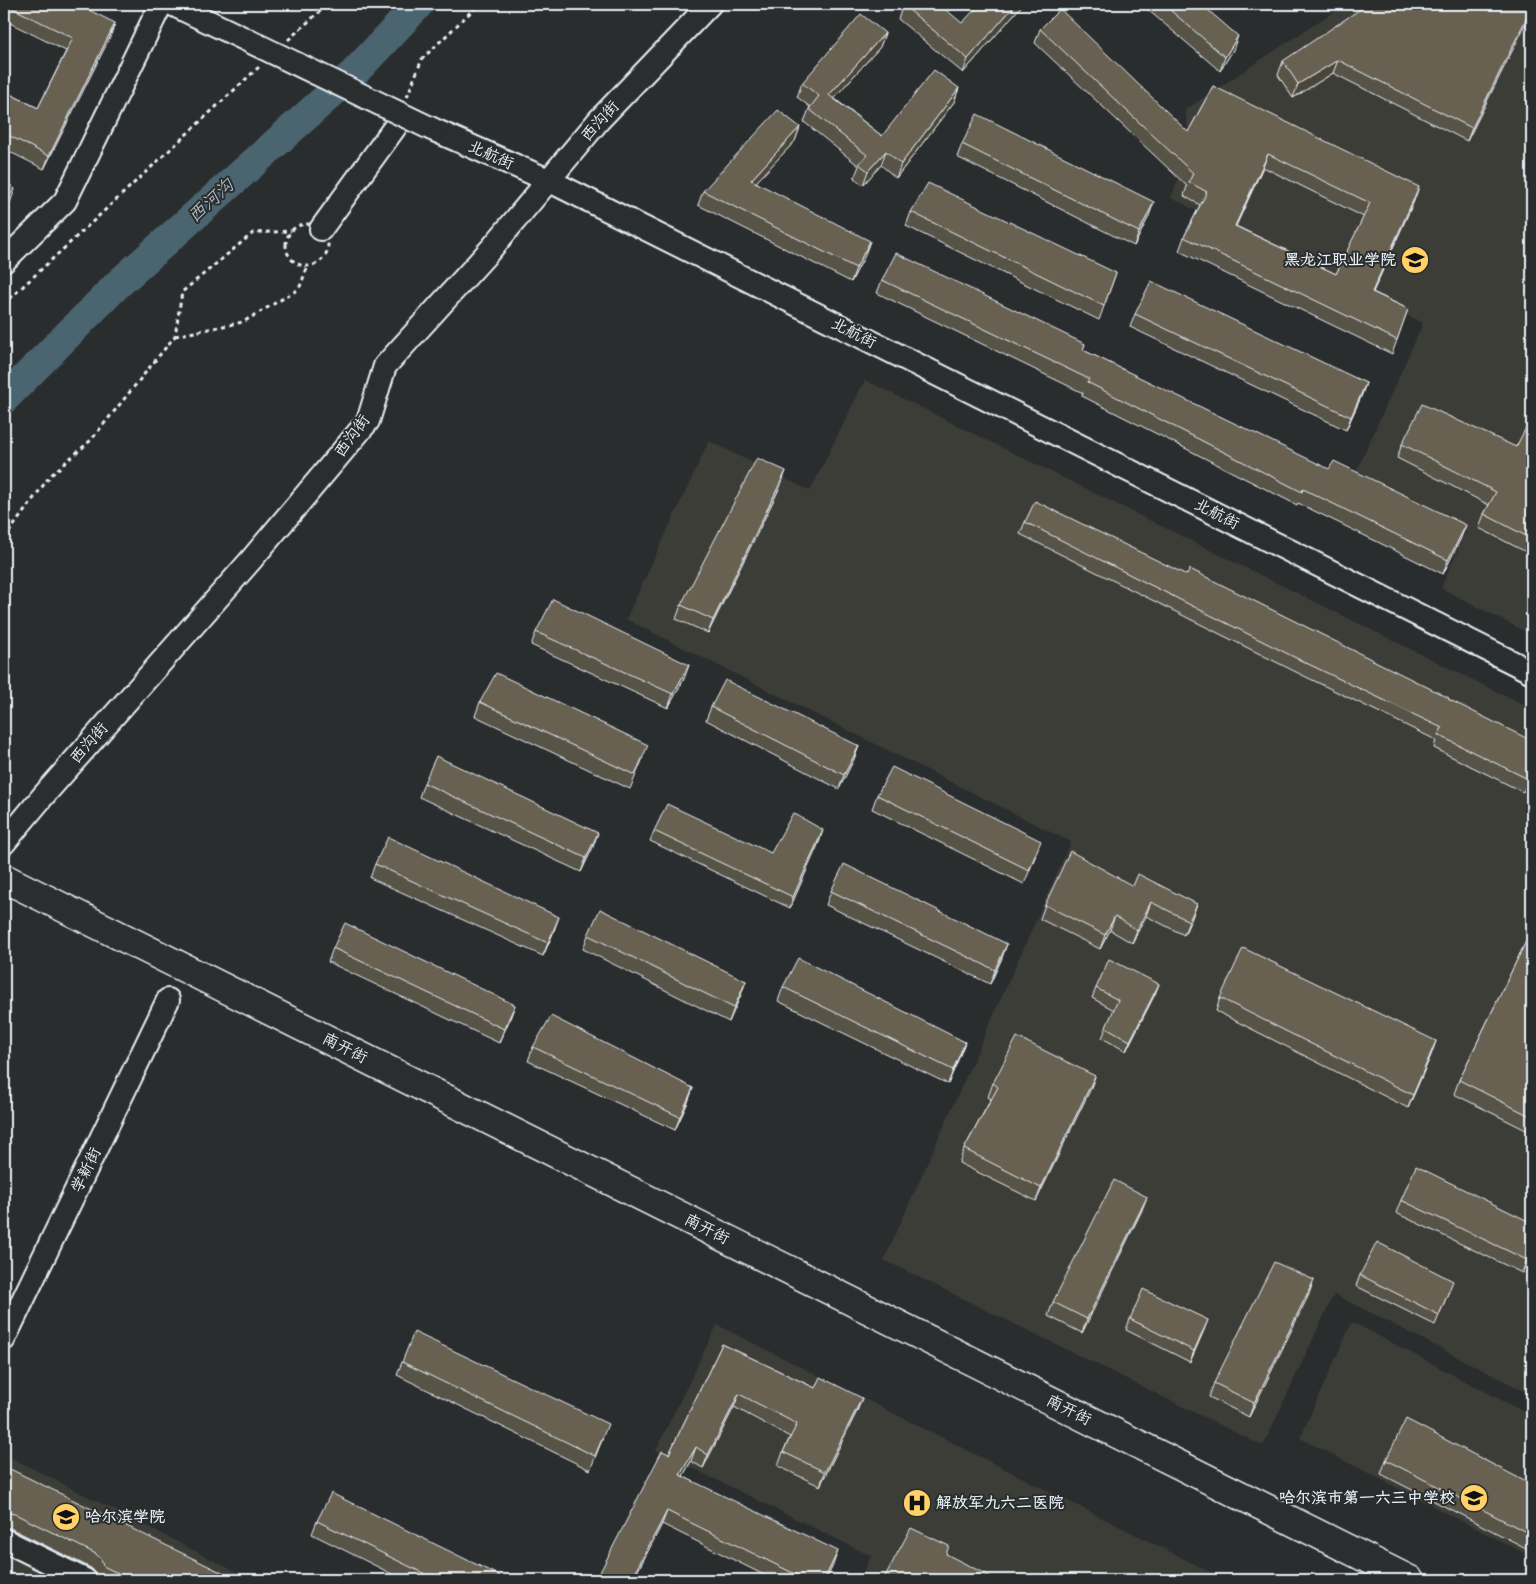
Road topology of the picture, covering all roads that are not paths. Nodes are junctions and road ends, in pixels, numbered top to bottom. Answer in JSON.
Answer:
{"nodes":[{"id":1,"x":169,"y":4,"type":"edge"},
{"id":2,"x":710,"y":4,"type":"edge"},
{"id":3,"x":395,"y":127,"type":"road end"},
{"id":4,"x":548,"y":180,"type":"junction"},
{"id":5,"x":321,"y":229,"type":"road end"},
{"id":6,"x":4,"y":261,"type":"edge"},
{"id":7,"x":1532,"y":672,"type":"edge"},
{"id":8,"x":4,"y":843,"type":"edge"},
{"id":9,"x":4,"y":878,"type":"edge"},
{"id":10,"x":168,"y":1000,"type":"dead end"},
{"id":11,"x":4,"y":1339,"type":"edge"},
{"id":12,"x":4,"y":1540,"type":"edge"},
{"id":13,"x":85,"y":1580,"type":"edge"},
{"id":14,"x":1410,"y":1580,"type":"edge"}],
"edges":[{"from":1,"to":4,"type":"street","name":"北航街","bridge":true},
{"from":1,"to":6,"type":"street"},
{"from":2,"to":4,"type":"street","name":"西沟街"},
{"from":3,"to":5,"type":"street"},
{"from":4,"to":7,"type":"street","name":"北航街"},
{"from":4,"to":8,"type":"street","name":"西沟街"},
{"from":9,"to":14,"type":"main road","name":"南开街"},
{"from":10,"to":11,"type":"street","name":"学新街"},
{"from":12,"to":13,"type":"street"}]}
